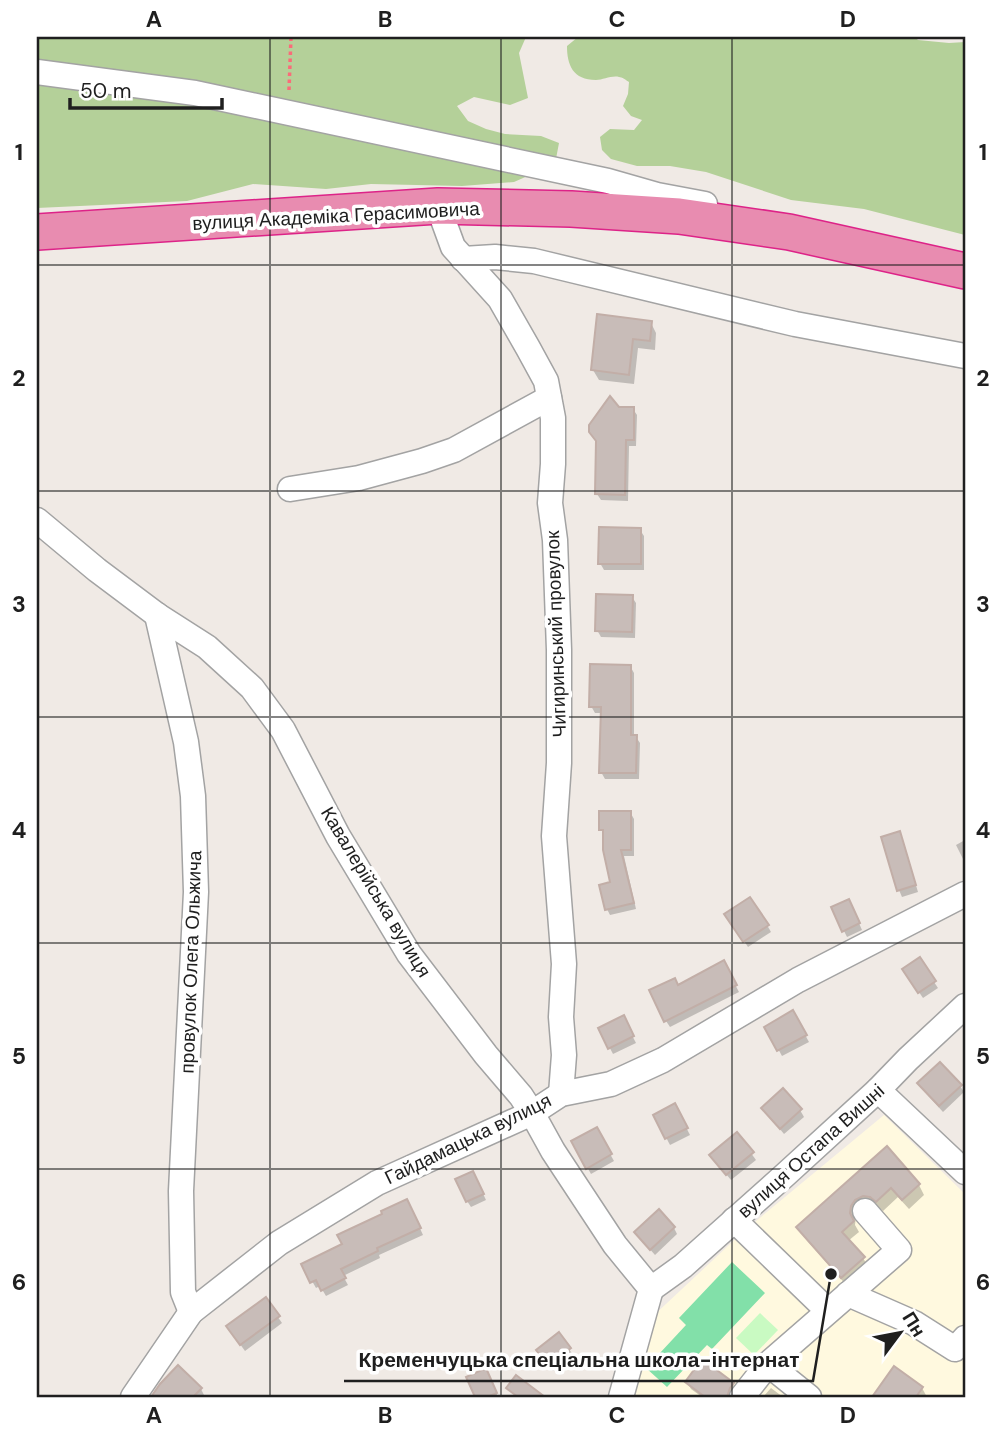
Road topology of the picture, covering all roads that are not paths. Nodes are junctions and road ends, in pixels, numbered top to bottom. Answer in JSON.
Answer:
{"nodes":[{"id":1,"x":37,"y":72,"type":"edge"},
{"id":2,"x":438,"y":206,"type":"junction"},
{"id":3,"x":37,"y":232,"type":"edge"},
{"id":4,"x":789,"y":232,"type":"junction"},
{"id":5,"x":463,"y":259,"type":"junction"},
{"id":6,"x":965,"y":271,"type":"edge"},
{"id":7,"x":965,"y":356,"type":"edge"},
{"id":8,"x":549,"y":398,"type":"junction"},
{"id":9,"x":290,"y":489,"type":"dead end"},
{"id":10,"x":37,"y":520,"type":"edge"},
{"id":11,"x":157,"y":615,"type":"junction"},
{"id":12,"x":965,"y":894,"type":"edge"},
{"id":13,"x":965,"y":1006,"type":"edge"},
{"id":14,"x":878,"y":1090,"type":"junction"},
{"id":15,"x":561,"y":1094,"type":"junction"},
{"id":16,"x":532,"y":1113,"type":"junction"},
{"id":17,"x":965,"y":1172,"type":"edge"},
{"id":18,"x":865,"y":1212,"type":"dead end"},
{"id":19,"x":734,"y":1220,"type":"junction"},
{"id":20,"x":651,"y":1289,"type":"junction"},
{"id":21,"x":848,"y":1294,"type":"junction"},
{"id":22,"x":828,"y":1311,"type":"junction"},
{"id":23,"x":191,"y":1312,"type":"junction"},
{"id":24,"x":965,"y":1338,"type":"edge"},
{"id":25,"x":768,"y":1364,"type":"junction"},
{"id":26,"x":133,"y":1397,"type":"edge"},
{"id":27,"x":621,"y":1397,"type":"edge"},
{"id":28,"x":742,"y":1397,"type":"edge"},
{"id":29,"x":809,"y":1397,"type":"edge"}],
"edges":[{"from":1,"to":4,"type":"street"},
{"from":2,"to":3,"type":"highway","name":"вулиця Академіка Герасимовича"},
{"from":2,"to":4,"type":"highway","name":"вулиця Академіка Герасимовича"},
{"from":2,"to":5,"type":"street","name":"Чигиринський провулок"},
{"from":4,"to":6,"type":"highway","name":"вулиця Академіка Герасимовича"},
{"from":5,"to":7,"type":"street"},
{"from":5,"to":8,"type":"street","name":"Чигиринський провулок"},
{"from":8,"to":9,"type":"street"},
{"from":8,"to":15,"type":"street","name":"Чигиринський провулок"},
{"from":10,"to":11,"type":"street","name":"Кавалерійська вулиця"},
{"from":11,"to":16,"type":"street","name":"Кавалерійська вулиця"},
{"from":11,"to":23,"type":"street","name":"провулок Олега Ольжича"},
{"from":12,"to":15,"type":"street","name":"Гайдамацька вулиця"},
{"from":13,"to":14,"type":"street","name":"вулиця Остапа Вишні"},
{"from":14,"to":17,"type":"street"},
{"from":14,"to":19,"type":"street","name":"вулиця Остапа Вишні"},
{"from":15,"to":16,"type":"street","name":"Гайдамацька вулиця"},
{"from":16,"to":20,"type":"street","name":"Кавалерійська вулиця"},
{"from":16,"to":23,"type":"street","name":"Гайдамацька вулиця"},
{"from":18,"to":21,"type":"street"},
{"from":19,"to":20,"type":"street","name":"вулиця Остапа Вишні"},
{"from":19,"to":22,"type":"street"},
{"from":20,"to":27,"type":"street"},
{"from":21,"to":22,"type":"street"},
{"from":21,"to":24,"type":"street"},
{"from":22,"to":25,"type":"street"},
{"from":23,"to":26,"type":"street","name":"Гайдамацька вулиця"},
{"from":25,"to":28,"type":"street"},
{"from":25,"to":29,"type":"street"}]}
